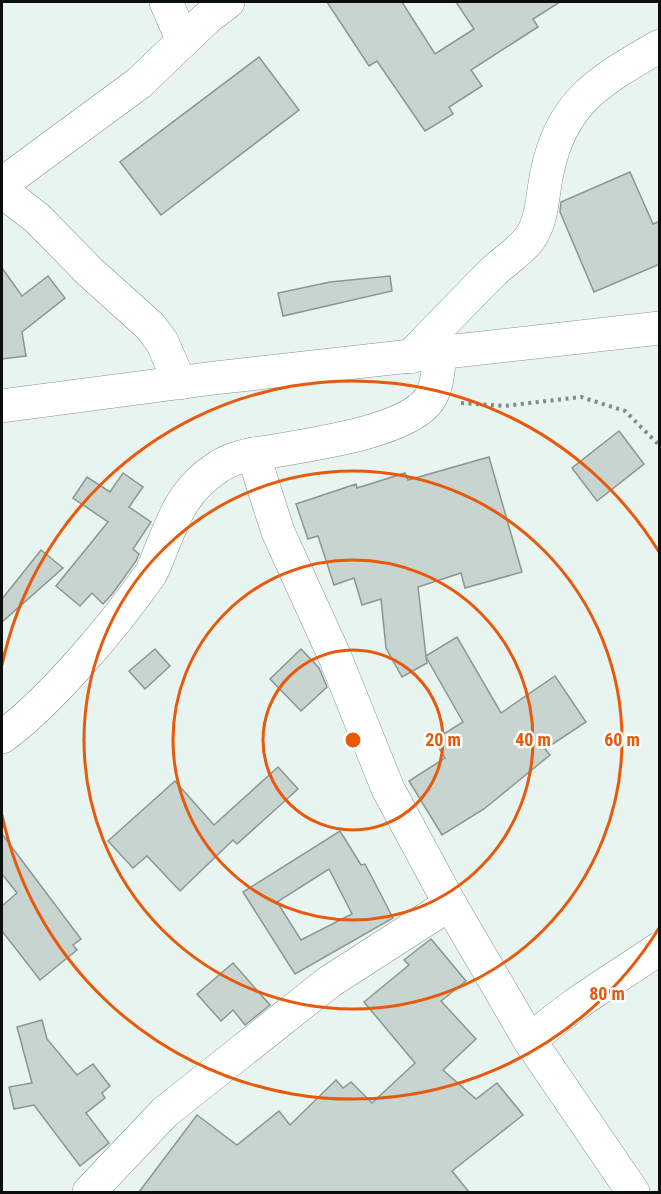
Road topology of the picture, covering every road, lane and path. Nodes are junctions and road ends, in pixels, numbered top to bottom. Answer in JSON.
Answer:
{"nodes":[{"id":1,"x":166,"y":2,"type":"edge"},
{"id":2,"x":228,"y":2,"type":"edge"},
{"id":3,"x":183,"y":41,"type":"junction"},
{"id":4,"x":660,"y":46,"type":"edge"},
{"id":5,"x":2,"y":184,"type":"edge"},
{"id":6,"x":2,"y":191,"type":"edge"},
{"id":7,"x":660,"y":328,"type":"edge"},
{"id":8,"x":425,"y":355,"type":"junction"},
{"id":9,"x":180,"y":383,"type":"junction"},
{"id":10,"x":428,"y":402,"type":"junction"},
{"id":11,"x":2,"y":406,"type":"edge"},
{"id":12,"x":660,"y":446,"type":"edge"},
{"id":13,"x":253,"y":454,"type":"junction"},
{"id":14,"x":2,"y":736,"type":"edge"},
{"id":15,"x":450,"y":904,"type":"junction"},
{"id":16,"x":660,"y":948,"type":"edge"},
{"id":17,"x":530,"y":1041,"type":"junction"},
{"id":18,"x":89,"y":1192,"type":"edge"},
{"id":19,"x":633,"y":1192,"type":"edge"}],
"edges":[{"from":1,"to":3,"type":"street"},
{"from":2,"to":3,"type":"street"},
{"from":3,"to":5,"type":"street"},
{"from":4,"to":8,"type":"street"},
{"from":6,"to":9,"type":"street"},
{"from":7,"to":8,"type":"street"},
{"from":8,"to":9,"type":"street"},
{"from":8,"to":10,"type":"street"},
{"from":9,"to":11,"type":"street"},
{"from":10,"to":12,"type":"path"},
{"from":10,"to":13,"type":"street"},
{"from":13,"to":14,"type":"street"},
{"from":13,"to":15,"type":"street"},
{"from":15,"to":17,"type":"street"},
{"from":15,"to":18,"type":"street"},
{"from":16,"to":17,"type":"street"},
{"from":17,"to":19,"type":"street"}]}
